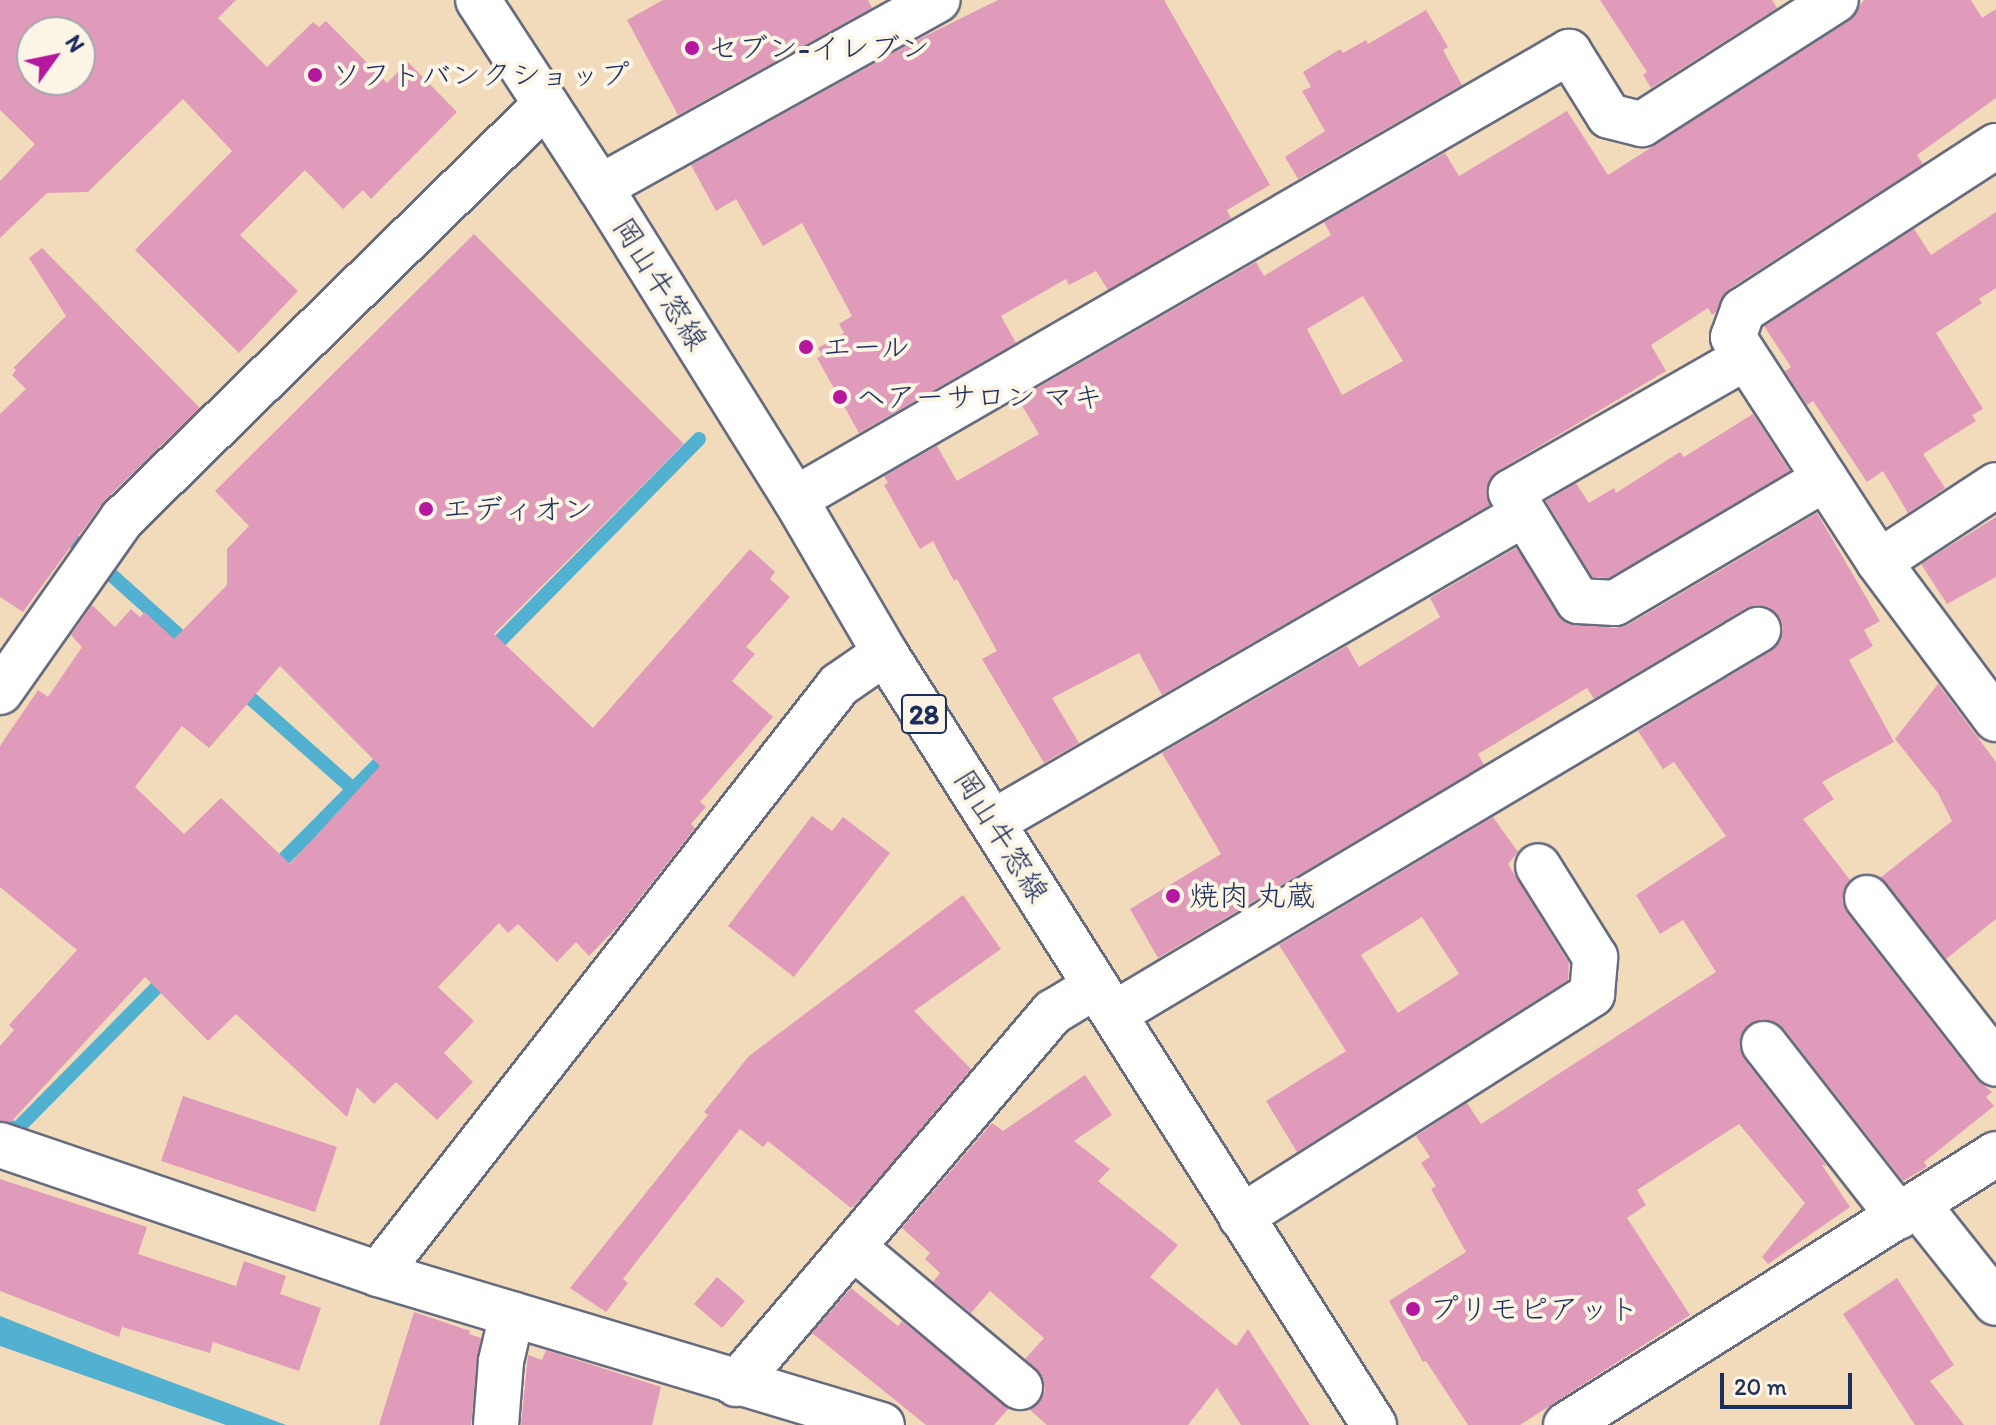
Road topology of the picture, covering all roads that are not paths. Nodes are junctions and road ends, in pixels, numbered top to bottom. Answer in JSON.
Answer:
{"nodes":[{"id":1,"x":478,"y":0,"type":"edge"},
{"id":2,"x":938,"y":0,"type":"edge"},
{"id":3,"x":1836,"y":0,"type":"edge"},
{"id":4,"x":546,"y":104,"type":"junction"},
{"id":5,"x":1996,"y":146,"type":"edge"},
{"id":6,"x":600,"y":187,"type":"junction"},
{"id":7,"x":1745,"y":358,"type":"junction"},
{"id":8,"x":1825,"y":479,"type":"junction"},
{"id":9,"x":1996,"y":485,"type":"edge"},
{"id":10,"x":795,"y":499,"type":"junction"},
{"id":11,"x":1524,"y":514,"type":"junction"},
{"id":12,"x":1879,"y":562,"type":"junction"},
{"id":13,"x":1758,"y":630,"type":"dead end"},
{"id":14,"x":885,"y":653,"type":"junction"},
{"id":15,"x":0,"y":692,"type":"edge"},
{"id":16,"x":1994,"y":712,"type":"edge"},
{"id":17,"x":993,"y":822,"type":"junction"},
{"id":18,"x":1538,"y":866,"type":"dead end"},
{"id":19,"x":1867,"y":898,"type":"dead end"},
{"id":20,"x":1105,"y":1000,"type":"junction"},
{"id":21,"x":1764,"y":1044,"type":"dead end"},
{"id":22,"x":1996,"y":1064,"type":"edge"},
{"id":23,"x":0,"y":1145,"type":"edge"},
{"id":24,"x":1996,"y":1154,"type":"edge"},
{"id":25,"x":1908,"y":1211,"type":"junction"},
{"id":26,"x":1241,"y":1217,"type":"junction"},
{"id":27,"x":853,"y":1247,"type":"junction"},
{"id":28,"x":378,"y":1274,"type":"junction"},
{"id":29,"x":1996,"y":1303,"type":"edge"},
{"id":30,"x":512,"y":1314,"type":"junction"},
{"id":31,"x":736,"y":1384,"type":"junction"},
{"id":32,"x":1020,"y":1387,"type":"dead end"},
{"id":33,"x":496,"y":1425,"type":"edge"},
{"id":34,"x":882,"y":1425,"type":"edge"},
{"id":35,"x":1374,"y":1425,"type":"edge"},
{"id":36,"x":1566,"y":1425,"type":"edge"}],
"edges":[{"from":1,"to":4,"type":"street","name":"岡山牛窓線","number":"28"},
{"from":2,"to":6,"type":"street"},
{"from":3,"to":10,"type":"street"},
{"from":4,"to":6,"type":"street","name":"岡山牛窓線","number":"28"},
{"from":4,"to":15,"type":"street"},
{"from":5,"to":7,"type":"street"},
{"from":6,"to":10,"type":"street","name":"岡山牛窓線","number":"28"},
{"from":7,"to":8,"type":"street"},
{"from":7,"to":11,"type":"street"},
{"from":8,"to":11,"type":"street"},
{"from":8,"to":12,"type":"street"},
{"from":9,"to":12,"type":"street"},
{"from":10,"to":14,"type":"street","name":"岡山牛窓線","number":"28"},
{"from":11,"to":17,"type":"street"},
{"from":12,"to":16,"type":"street"},
{"from":13,"to":20,"type":"street"},
{"from":14,"to":17,"type":"street","name":"岡山牛窓線","number":"28"},
{"from":14,"to":28,"type":"street"},
{"from":17,"to":20,"type":"street","name":"岡山牛窓線","number":"28"},
{"from":18,"to":26,"type":"street"},
{"from":19,"to":22,"type":"street"},
{"from":20,"to":26,"type":"street","name":"岡山牛窓線","number":"28"},
{"from":20,"to":27,"type":"street"},
{"from":21,"to":25,"type":"street"},
{"from":23,"to":28,"type":"street"},
{"from":24,"to":25,"type":"street"},
{"from":25,"to":29,"type":"street"},
{"from":25,"to":36,"type":"street"},
{"from":26,"to":35,"type":"street","name":"岡山牛窓線","number":"28"},
{"from":27,"to":31,"type":"street"},
{"from":27,"to":32,"type":"street"},
{"from":28,"to":30,"type":"street"},
{"from":30,"to":31,"type":"street"},
{"from":30,"to":33,"type":"street"},
{"from":31,"to":34,"type":"street"}]}
